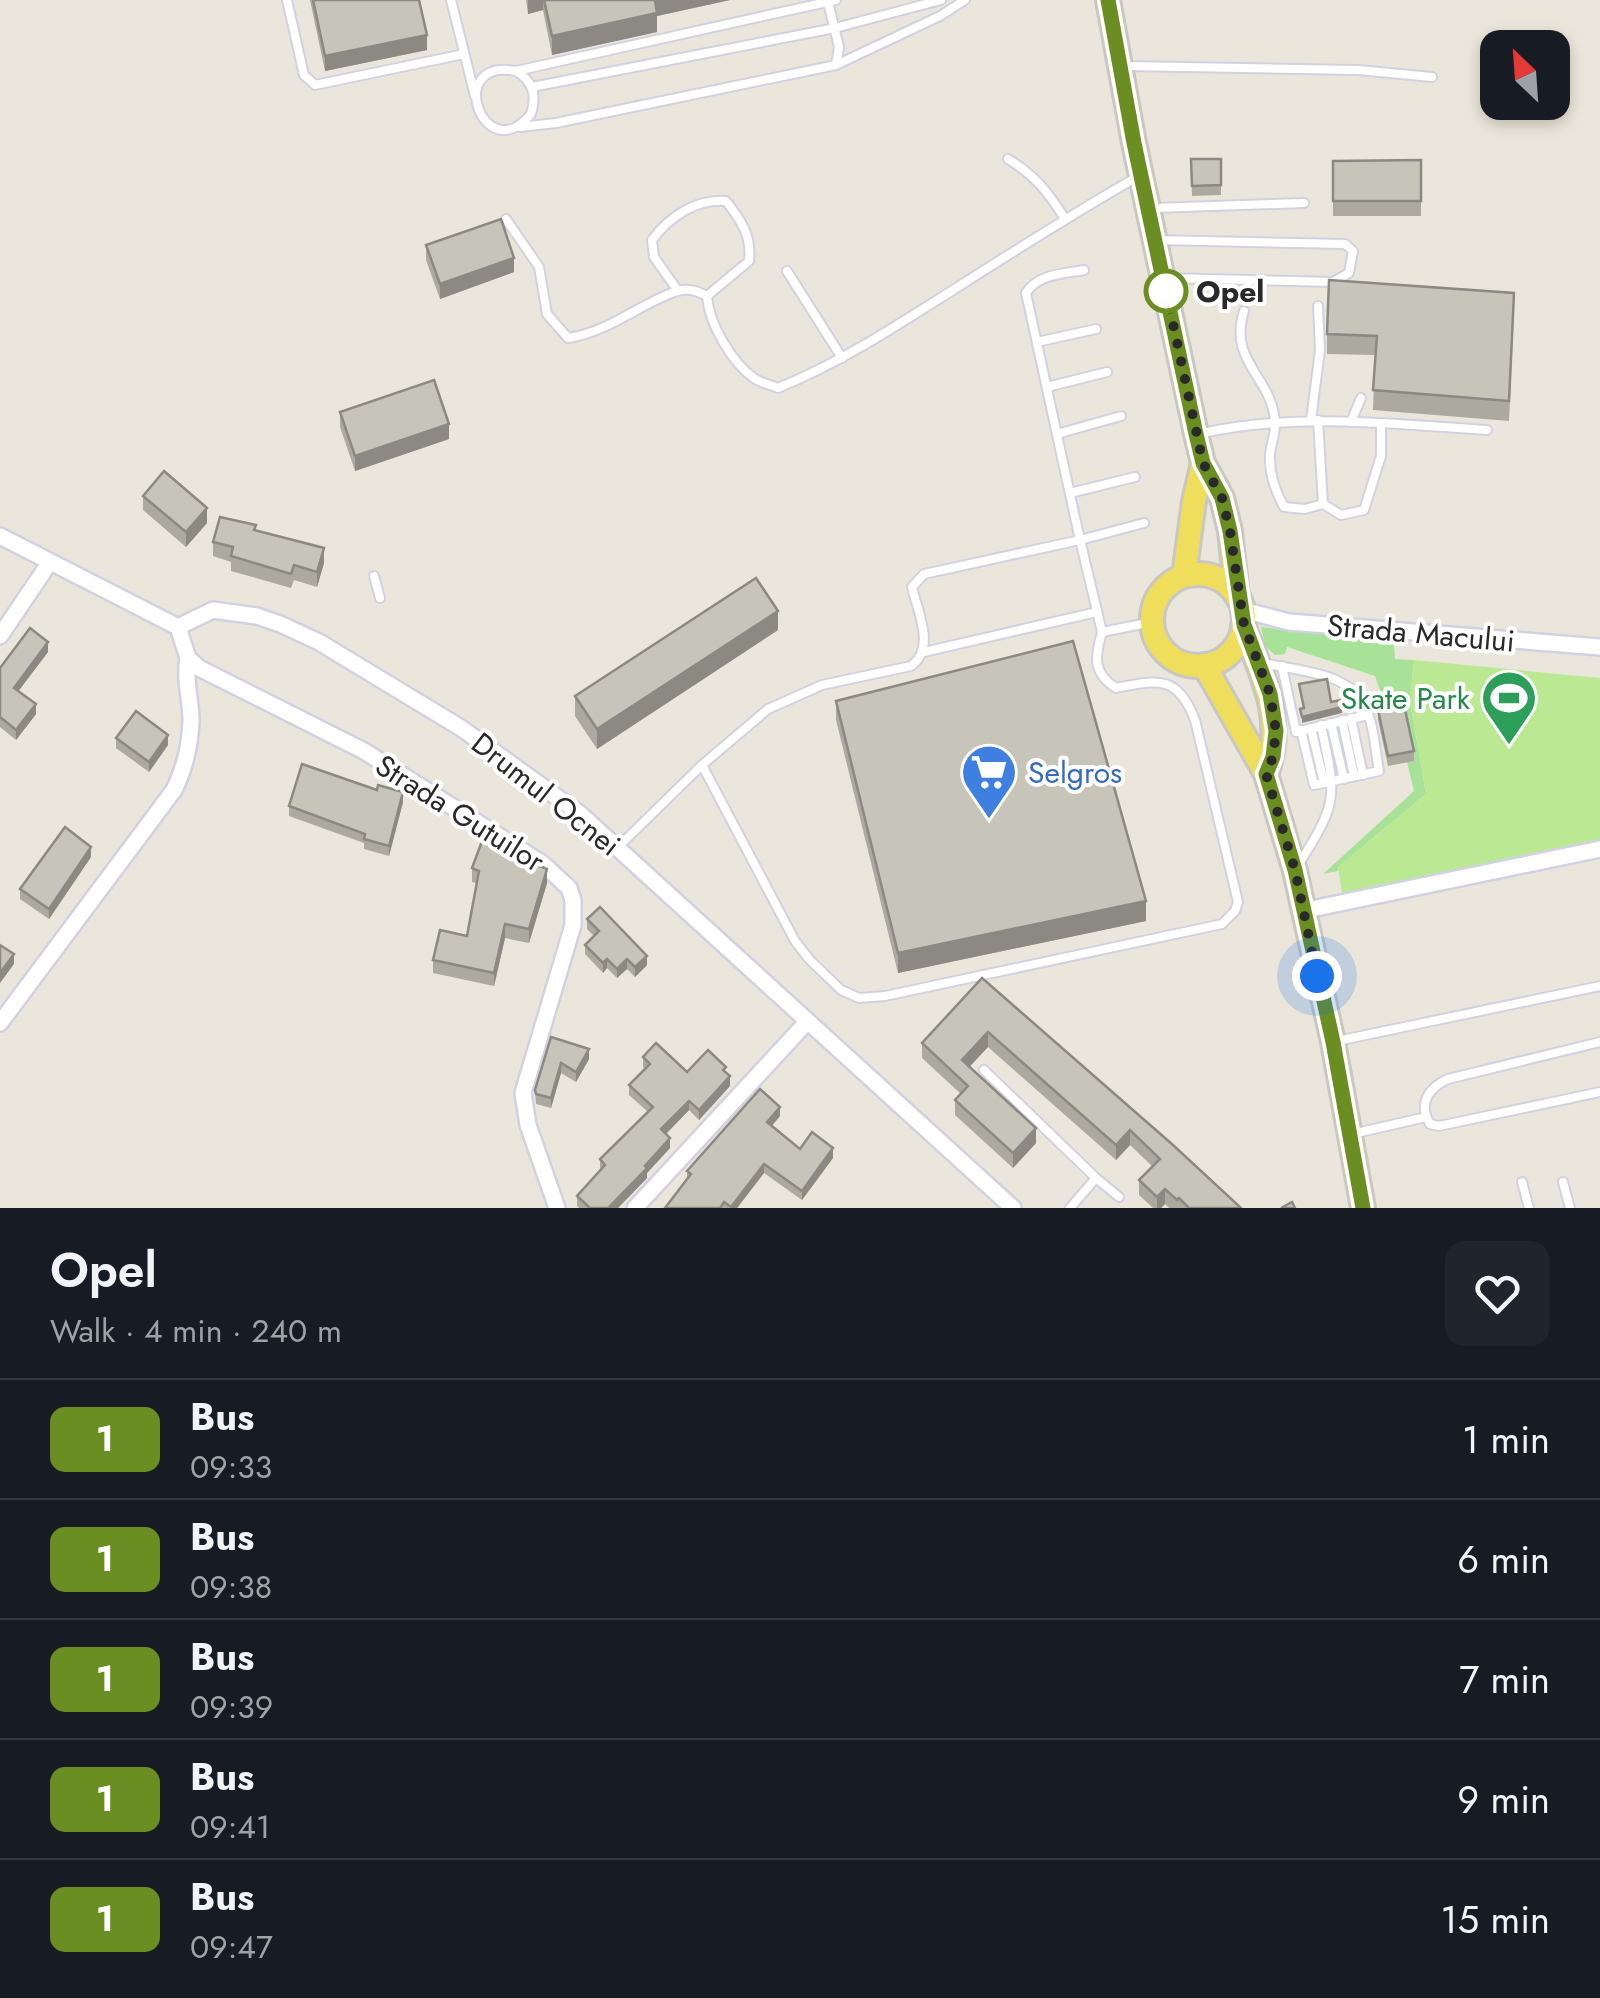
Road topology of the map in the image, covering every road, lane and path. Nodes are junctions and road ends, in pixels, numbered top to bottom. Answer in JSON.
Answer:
{"nodes":[{"id":1,"x":287,"y":0,"type":"edge"},
{"id":2,"x":451,"y":0,"type":"edge"},
{"id":3,"x":941,"y":0,"type":"edge"},
{"id":4,"x":965,"y":0,"type":"edge"},
{"id":5,"x":1098,"y":0,"type":"edge"},
{"id":6,"x":1108,"y":0,"type":"edge"},
{"id":7,"x":832,"y":1,"type":"edge"},
{"id":8,"x":836,"y":28,"type":"junction"},
{"id":9,"x":1113,"y":34,"type":"junction"},
{"id":10,"x":465,"y":58,"type":"junction"},
{"id":11,"x":836,"y":65,"type":"junction"},
{"id":12,"x":1119,"y":66,"type":"junction"},
{"id":13,"x":516,"y":71,"type":"junction"},
{"id":14,"x":1432,"y":78,"type":"dead end"},
{"id":15,"x":532,"y":87,"type":"junction"},
{"id":16,"x":475,"y":96,"type":"junction"},
{"id":17,"x":516,"y":128,"type":"junction"},
{"id":18,"x":1008,"y":160,"type":"dead end"},
{"id":19,"x":1141,"y":175,"type":"junction"},
{"id":20,"x":1304,"y":203,"type":"dead end"},
{"id":21,"x":1148,"y":208,"type":"junction"},
{"id":22,"x":506,"y":218,"type":"dead end"},
{"id":23,"x":1064,"y":218,"type":"junction"},
{"id":24,"x":1155,"y":240,"type":"junction"},
{"id":25,"x":1084,"y":270,"type":"dead end"},
{"id":26,"x":787,"y":271,"type":"dead end"},
{"id":27,"x":1163,"y":278,"type":"junction"},
{"id":28,"x":678,"y":291,"type":"junction"},
{"id":29,"x":707,"y":296,"type":"junction"},
{"id":30,"x":1318,"y":306,"type":"dead end"},
{"id":31,"x":1244,"y":311,"type":"dead end"},
{"id":32,"x":1096,"y":329,"type":"dead end"},
{"id":33,"x":1037,"y":342,"type":"junction"},
{"id":34,"x":842,"y":358,"type":"junction"},
{"id":35,"x":1107,"y":372,"type":"dead end"},
{"id":36,"x":1046,"y":388,"type":"junction"},
{"id":37,"x":1361,"y":398,"type":"dead end"},
{"id":38,"x":1121,"y":416,"type":"dead end"},
{"id":39,"x":1314,"y":420,"type":"junction"},
{"id":40,"x":1275,"y":422,"type":"junction"},
{"id":41,"x":1351,"y":422,"type":"junction"},
{"id":42,"x":1381,"y":424,"type":"junction"},
{"id":43,"x":1487,"y":430,"type":"dead end"},
{"id":44,"x":1057,"y":434,"type":"junction"},
{"id":45,"x":1196,"y":434,"type":"junction"},
{"id":46,"x":1203,"y":463,"type":"junction"},
{"id":47,"x":1135,"y":477,"type":"dead end"},
{"id":48,"x":1070,"y":493,"type":"junction"},
{"id":49,"x":1323,"y":504,"type":"junction"},
{"id":50,"x":1144,"y":523,"type":"dead end"},
{"id":51,"x":0,"y":536,"type":"edge"},
{"id":52,"x":1080,"y":540,"type":"junction"},
{"id":53,"x":50,"y":562,"type":"junction"},
{"id":54,"x":374,"y":576,"type":"dead end"},
{"id":55,"x":1184,"y":576,"type":"junction"},
{"id":56,"x":380,"y":598,"type":"dead end"},
{"id":57,"x":1241,"y":610,"type":"junction"},
{"id":58,"x":1097,"y":612,"type":"junction"},
{"id":59,"x":1152,"y":622,"type":"junction"},
{"id":60,"x":178,"y":627,"type":"junction"},
{"id":61,"x":1102,"y":632,"type":"junction"},
{"id":62,"x":0,"y":636,"type":"edge"},
{"id":63,"x":1600,"y":648,"type":"edge"},
{"id":64,"x":924,"y":652,"type":"junction"},
{"id":65,"x":188,"y":658,"type":"junction"},
{"id":66,"x":1271,"y":664,"type":"junction"},
{"id":67,"x":1204,"y":666,"type":"junction"},
{"id":68,"x":1368,"y":715,"type":"junction"},
{"id":69,"x":1347,"y":719,"type":"junction"},
{"id":70,"x":1331,"y":723,"type":"junction"},
{"id":71,"x":1311,"y":728,"type":"junction"},
{"id":72,"x":702,"y":766,"type":"junction"},
{"id":73,"x":1266,"y":774,"type":"junction"},
{"id":74,"x":1359,"y":776,"type":"junction"},
{"id":75,"x":1344,"y":779,"type":"junction"},
{"id":76,"x":1328,"y":782,"type":"junction"},
{"id":77,"x":617,"y":848,"type":"junction"},
{"id":78,"x":1600,"y":849,"type":"edge"},
{"id":79,"x":1295,"y":870,"type":"junction"},
{"id":80,"x":1302,"y":910,"type":"junction"},
{"id":81,"x":1600,"y":986,"type":"edge"},
{"id":82,"x":0,"y":1023,"type":"edge"},
{"id":83,"x":806,"y":1023,"type":"junction"},
{"id":84,"x":1333,"y":1042,"type":"junction"},
{"id":85,"x":1600,"y":1042,"type":"edge"},
{"id":86,"x":984,"y":1070,"type":"dead end"},
{"id":87,"x":1600,"y":1092,"type":"edge"},
{"id":88,"x":1426,"y":1118,"type":"junction"},
{"id":89,"x":1350,"y":1135,"type":"junction"},
{"id":90,"x":1096,"y":1178,"type":"junction"},
{"id":91,"x":1522,"y":1182,"type":"dead end"},
{"id":92,"x":1564,"y":1182,"type":"dead end"},
{"id":93,"x":1118,"y":1197,"type":"dead end"},
{"id":94,"x":557,"y":1208,"type":"edge"},
{"id":95,"x":635,"y":1208,"type":"edge"},
{"id":96,"x":1013,"y":1208,"type":"edge"},
{"id":97,"x":1070,"y":1208,"type":"edge"},
{"id":98,"x":1363,"y":1208,"type":"edge"},
{"id":99,"x":1529,"y":1208,"type":"edge"},
{"id":100,"x":1570,"y":1208,"type":"edge"}],
"edges":[{"from":1,"to":10,"type":"lane"},
{"from":2,"to":10,"type":"lane"},
{"from":3,"to":8,"type":"lane"},
{"from":4,"to":11,"type":"lane"},
{"from":5,"to":9,"type":"lane"},
{"from":6,"to":9,"type":"main road"},
{"from":7,"to":8,"type":"lane"},
{"from":7,"to":13,"type":"lane"},
{"from":8,"to":11,"type":"lane"},
{"from":8,"to":15,"type":"lane"},
{"from":9,"to":12,"type":"main road"},
{"from":10,"to":16,"type":"lane"},
{"from":11,"to":17,"type":"lane"},
{"from":12,"to":14,"type":"lane"},
{"from":12,"to":19,"type":"main road"},
{"from":13,"to":15,"type":"lane"},
{"from":13,"to":16,"type":"lane"},
{"from":15,"to":17,"type":"lane"},
{"from":16,"to":17,"type":"lane"},
{"from":18,"to":23,"type":"lane"},
{"from":19,"to":21,"type":"main road"},
{"from":19,"to":23,"type":"lane"},
{"from":20,"to":21,"type":"lane"},
{"from":21,"to":24,"type":"main road"},
{"from":22,"to":28,"type":"lane"},
{"from":23,"to":34,"type":"lane"},
{"from":24,"to":27,"type":"main road"},
{"from":24,"to":27,"type":"lane"},
{"from":25,"to":33,"type":"lane"},
{"from":26,"to":34,"type":"lane"},
{"from":27,"to":45,"type":"main road"},
{"from":28,"to":29,"type":"lane"},
{"from":28,"to":29,"type":"lane"},
{"from":29,"to":34,"type":"lane"},
{"from":30,"to":39,"type":"lane"},
{"from":31,"to":40,"type":"lane"},
{"from":32,"to":33,"type":"lane"},
{"from":33,"to":36,"type":"lane"},
{"from":35,"to":36,"type":"lane"},
{"from":36,"to":44,"type":"lane"},
{"from":37,"to":41,"type":"lane"},
{"from":38,"to":44,"type":"lane"},
{"from":39,"to":40,"type":"lane"},
{"from":39,"to":41,"type":"lane"},
{"from":39,"to":49,"type":"lane"},
{"from":40,"to":45,"type":"lane"},
{"from":40,"to":49,"type":"lane"},
{"from":41,"to":42,"type":"lane"},
{"from":42,"to":43,"type":"lane"},
{"from":42,"to":49,"type":"lane"},
{"from":44,"to":48,"type":"lane"},
{"from":45,"to":46,"type":"main road"},
{"from":46,"to":55,"type":"main road"},
{"from":46,"to":57,"type":"main road"},
{"from":47,"to":48,"type":"lane"},
{"from":48,"to":52,"type":"lane"},
{"from":50,"to":52,"type":"lane"},
{"from":51,"to":53,"type":"street"},
{"from":52,"to":58,"type":"lane"},
{"from":52,"to":64,"type":"lane"},
{"from":53,"to":60,"type":"street"},
{"from":53,"to":62,"type":"street"},
{"from":54,"to":56,"type":"lane"},
{"from":55,"to":57,"type":"main road"},
{"from":55,"to":59,"type":"main road"},
{"from":57,"to":63,"type":"street","name":"Strada Macului"},
{"from":57,"to":66,"type":"main road"},
{"from":57,"to":67,"type":"main road"},
{"from":58,"to":61,"type":"lane"},
{"from":58,"to":64,"type":"lane"},
{"from":59,"to":61,"type":"lane"},
{"from":59,"to":67,"type":"main road"},
{"from":60,"to":65,"type":"street"},
{"from":60,"to":77,"type":"street","name":"Drumul Ocnei"},
{"from":61,"to":72,"type":"lane"},
{"from":64,"to":72,"type":"lane"},
{"from":65,"to":82,"type":"street"},
{"from":65,"to":94,"type":"street","name":"Strada Gutuilor"},
{"from":66,"to":68,"type":"lane"},
{"from":66,"to":71,"type":"lane"},
{"from":66,"to":73,"type":"main road"},
{"from":67,"to":73,"type":"main road"},
{"from":68,"to":69,"type":"lane"},
{"from":68,"to":74,"type":"lane"},
{"from":69,"to":70,"type":"lane"},
{"from":69,"to":74,"type":"lane"},
{"from":70,"to":71,"type":"lane"},
{"from":70,"to":75,"type":"lane"},
{"from":71,"to":76,"type":"lane"},
{"from":71,"to":76,"type":"lane"},
{"from":72,"to":77,"type":"lane"},
{"from":73,"to":79,"type":"main road"},
{"from":74,"to":75,"type":"lane"},
{"from":75,"to":76,"type":"lane"},
{"from":76,"to":79,"type":"lane"},
{"from":77,"to":83,"type":"street","name":"Drumul Ocnei"},
{"from":78,"to":80,"type":"street"},
{"from":79,"to":80,"type":"main road"},
{"from":80,"to":84,"type":"main road"},
{"from":81,"to":84,"type":"lane"},
{"from":83,"to":95,"type":"street"},
{"from":83,"to":96,"type":"street","name":"Drumul Ocnei"},
{"from":84,"to":89,"type":"main road"},
{"from":85,"to":88,"type":"lane"},
{"from":86,"to":90,"type":"lane"},
{"from":87,"to":88,"type":"lane"},
{"from":88,"to":89,"type":"lane"},
{"from":89,"to":98,"type":"main road"},
{"from":90,"to":93,"type":"lane"},
{"from":90,"to":97,"type":"lane"},
{"from":91,"to":99,"type":"lane"},
{"from":92,"to":100,"type":"lane"}]}
